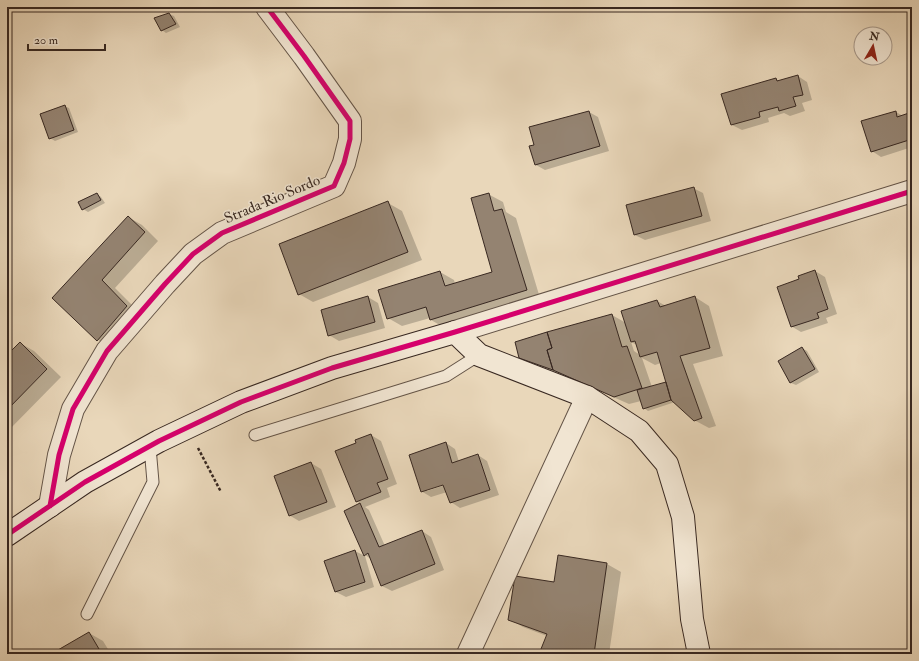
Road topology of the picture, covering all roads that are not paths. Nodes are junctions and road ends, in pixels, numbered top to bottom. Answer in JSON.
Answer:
{"nodes":[{"id":1,"x":267,"y":7,"type":"edge"},
{"id":2,"x":912,"y":191,"type":"edge"},
{"id":3,"x":455,"y":332,"type":"junction"},
{"id":4,"x":479,"y":355,"type":"junction"},
{"id":5,"x":587,"y":397,"type":"junction"},
{"id":6,"x":255,"y":435,"type":"dead end"},
{"id":7,"x":150,"y":446,"type":"junction"},
{"id":8,"x":50,"y":506,"type":"junction"},
{"id":9,"x":7,"y":535,"type":"edge"},
{"id":10,"x":87,"y":614,"type":"dead end"},
{"id":11,"x":468,"y":654,"type":"edge"},
{"id":12,"x":699,"y":654,"type":"edge"}],
"edges":[{"from":1,"to":8,"type":"street","name":"Strada Rio Sordo"},
{"from":2,"to":3,"type":"street"},
{"from":3,"to":4,"type":"street"},
{"from":3,"to":7,"type":"street"},
{"from":4,"to":5,"type":"street"},
{"from":4,"to":6,"type":"lane"},
{"from":5,"to":11,"type":"street"},
{"from":5,"to":12,"type":"street"},
{"from":7,"to":8,"type":"street"},
{"from":7,"to":10,"type":"lane"},
{"from":8,"to":9,"type":"street"}]}
